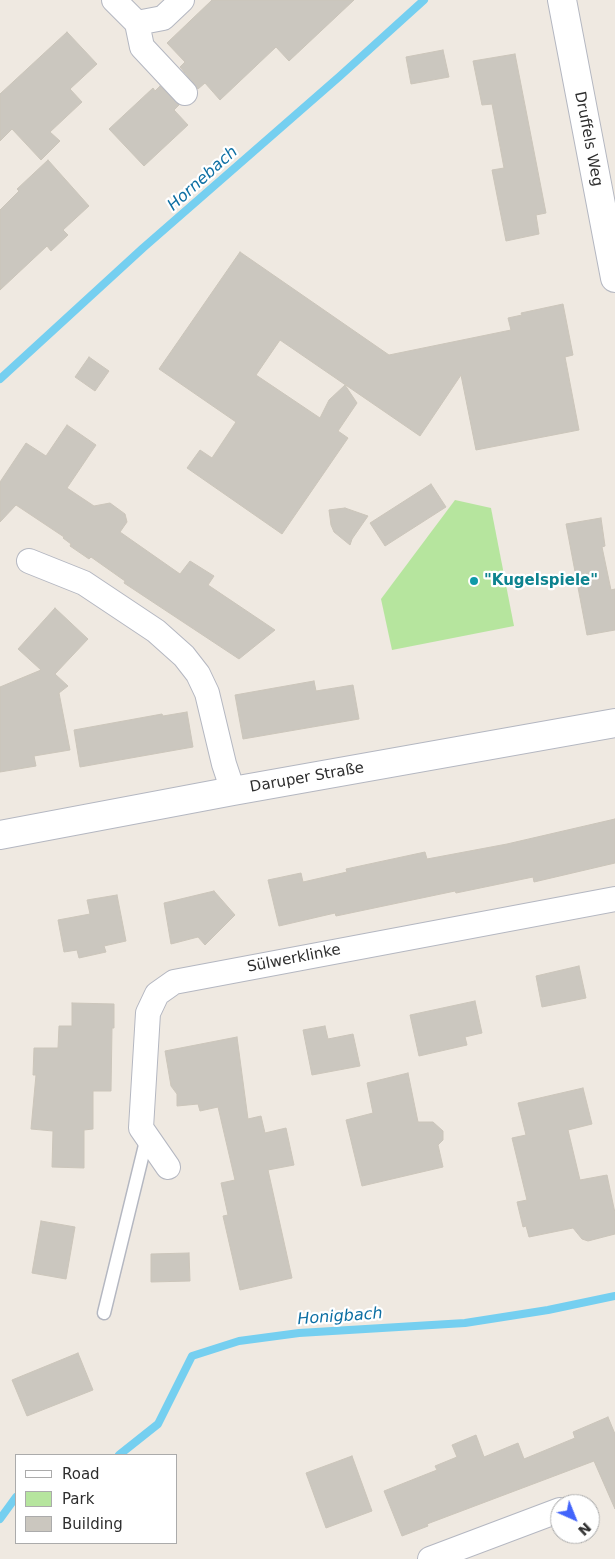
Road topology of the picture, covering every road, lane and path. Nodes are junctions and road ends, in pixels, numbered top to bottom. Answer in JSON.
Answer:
{"nodes":[{"id":1,"x":114,"y":0,"type":"edge"},
{"id":2,"x":182,"y":0,"type":"edge"},
{"id":3,"x":562,"y":0,"type":"edge"},
{"id":4,"x":137,"y":24,"type":"junction"},
{"id":5,"x":185,"y":93,"type":"dead end"},
{"id":6,"x":615,"y":278,"type":"edge"},
{"id":7,"x":29,"y":561,"type":"dead end"},
{"id":8,"x":615,"y":723,"type":"edge"},
{"id":9,"x":233,"y":791,"type":"junction"},
{"id":10,"x":0,"y":835,"type":"edge"},
{"id":11,"x":615,"y":899,"type":"edge"},
{"id":12,"x":147,"y":1137,"type":"junction"},
{"id":13,"x":168,"y":1167,"type":"dead end"},
{"id":14,"x":104,"y":1312,"type":"dead end"},
{"id":15,"x":550,"y":1514,"type":"edge"},
{"id":16,"x":458,"y":1554,"type":"edge"},
{"id":17,"x":430,"y":1559,"type":"edge"}],
"edges":[{"from":1,"to":4,"type":"street"},
{"from":2,"to":4,"type":"street"},
{"from":3,"to":6,"type":"street","name":"Druffels Weg"},
{"from":4,"to":5,"type":"street"},
{"from":7,"to":9,"type":"street"},
{"from":8,"to":9,"type":"street","name":"Daruper Straße"},
{"from":9,"to":10,"type":"street","name":"Daruper Straße"},
{"from":11,"to":12,"type":"street","name":"Sülwerklinke"},
{"from":12,"to":13,"type":"street","name":"Sülwerklinke"},
{"from":12,"to":14,"type":"lane"},
{"from":15,"to":16,"type":"street"},
{"from":16,"to":17,"type":"street"}]}
